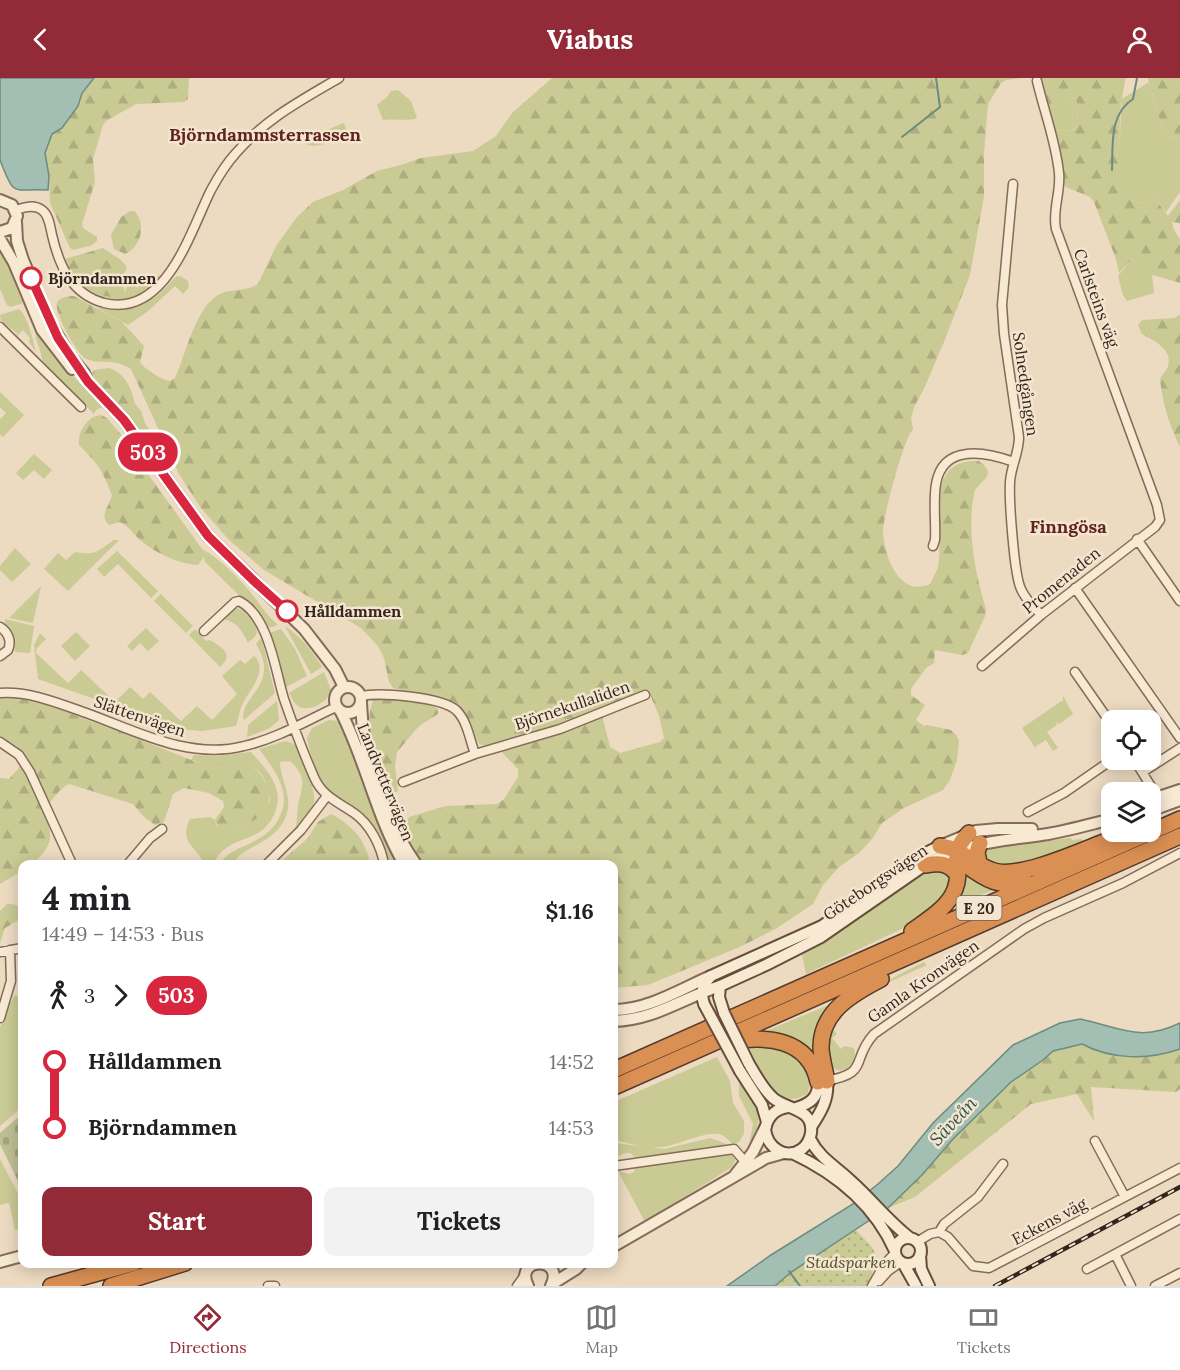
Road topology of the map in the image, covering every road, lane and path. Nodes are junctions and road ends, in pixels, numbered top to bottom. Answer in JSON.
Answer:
{"nodes":[{"id":1,"x":339,"y":78,"type":"edge"},
{"id":2,"x":1036,"y":81,"type":"dead end"},
{"id":3,"x":1012,"y":184,"type":"dead end"},
{"id":4,"x":2,"y":198,"type":"edge"},
{"id":5,"x":16,"y":210,"type":"junction"},
{"id":6,"x":16,"y":222,"type":"junction"},
{"id":7,"x":0,"y":232,"type":"edge"},
{"id":8,"x":0,"y":239,"type":"edge"},
{"id":9,"x":0,"y":327,"type":"edge"},
{"id":10,"x":88,"y":382,"type":"junction"},
{"id":11,"x":81,"y":407,"type":"dead end"},
{"id":12,"x":1014,"y":462,"type":"junction"},
{"id":13,"x":1160,"y":520,"type":"joint"},
{"id":14,"x":1137,"y":539,"type":"junction"},
{"id":15,"x":933,"y":546,"type":"dead end"},
{"id":16,"x":1075,"y":588,"type":"junction"},
{"id":17,"x":1180,"y":601,"type":"edge"},
{"id":18,"x":1041,"y":615,"type":"junction"},
{"id":19,"x":0,"y":627,"type":"edge"},
{"id":20,"x":204,"y":631,"type":"dead end"},
{"id":21,"x":0,"y":656,"type":"edge"},
{"id":22,"x":982,"y":666,"type":"dead end"},
{"id":23,"x":1076,"y":672,"type":"dead end"},
{"id":24,"x":344,"y":687,"type":"junction"},
{"id":25,"x":0,"y":693,"type":"edge"},
{"id":26,"x":645,"y":695,"type":"dead end"},
{"id":27,"x":361,"y":700,"type":"junction"},
{"id":28,"x":339,"y":709,"type":"junction"},
{"id":29,"x":1102,"y":710,"type":"edge"},
{"id":30,"x":295,"y":727,"type":"junction"},
{"id":31,"x":1180,"y":738,"type":"edge"},
{"id":32,"x":0,"y":742,"type":"edge"},
{"id":33,"x":1180,"y":748,"type":"edge"},
{"id":34,"x":475,"y":754,"type":"junction"},
{"id":35,"x":1101,"y":767,"type":"edge"},
{"id":36,"x":1143,"y":772,"type":"joint"},
{"id":37,"x":403,"y":782,"type":"dead end"},
{"id":38,"x":1148,"y":782,"type":"edge"},
{"id":39,"x":1180,"y":790,"type":"edge"},
{"id":40,"x":327,"y":796,"type":"junction"},
{"id":41,"x":1161,"y":799,"type":"edge"},
{"id":42,"x":1180,"y":800,"type":"edge"},
{"id":43,"x":1161,"y":801,"type":"edge"},
{"id":44,"x":1028,"y":812,"type":"dead end"},
{"id":45,"x":1101,"y":816,"type":"edge"},
{"id":46,"x":1180,"y":817,"type":"edge"},
{"id":47,"x":1101,"y":822,"type":"edge"},
{"id":48,"x":1161,"y":822,"type":"edge"},
{"id":49,"x":162,"y":829,"type":"dead end"},
{"id":50,"x":1180,"y":836,"type":"edge"},
{"id":51,"x":974,"y":838,"type":"junction"},
{"id":52,"x":1103,"y":842,"type":"edge"},
{"id":53,"x":1180,"y":853,"type":"edge"},
{"id":54,"x":952,"y":856,"type":"junction"},
{"id":55,"x":1134,"y":856,"type":"junction"},
{"id":56,"x":70,"y":860,"type":"edge"},
{"id":57,"x":131,"y":860,"type":"edge"},
{"id":58,"x":271,"y":860,"type":"edge"},
{"id":59,"x":383,"y":860,"type":"edge"},
{"id":60,"x":402,"y":860,"type":"edge"},
{"id":61,"x":414,"y":860,"type":"edge"},
{"id":62,"x":979,"y":863,"type":"junction"},
{"id":63,"x":1079,"y":863,"type":"junction"},
{"id":64,"x":925,"y":865,"type":"joint"},
{"id":65,"x":18,"y":949,"type":"edge"},
{"id":66,"x":10,"y":950,"type":"junction"},
{"id":67,"x":0,"y":952,"type":"edge"},
{"id":68,"x":879,"y":952,"type":"junction"},
{"id":69,"x":711,"y":976,"type":"junction"},
{"id":70,"x":690,"y":985,"type":"junction"},
{"id":71,"x":703,"y":991,"type":"junction"},
{"id":72,"x":714,"y":997,"type":"junction"},
{"id":73,"x":669,"y":1008,"type":"junction"},
{"id":74,"x":618,"y":1009,"type":"edge"},
{"id":75,"x":0,"y":1018,"type":"edge"},
{"id":76,"x":618,"y":1021,"type":"edge"},
{"id":77,"x":693,"y":1052,"type":"junction"},
{"id":78,"x":745,"y":1067,"type":"junction"},
{"id":79,"x":618,"y":1068,"type":"edge"},
{"id":80,"x":822,"y":1082,"type":"junction"},
{"id":81,"x":618,"y":1086,"type":"edge"},
{"id":82,"x":792,"y":1108,"type":"junction"},
{"id":83,"x":766,"y":1124,"type":"junction"},
{"id":84,"x":811,"y":1126,"type":"junction"},
{"id":85,"x":810,"y":1139,"type":"junction"},
{"id":86,"x":1095,"y":1141,"type":"dead end"},
{"id":87,"x":788,"y":1153,"type":"junction"},
{"id":88,"x":1003,"y":1164,"type":"dead end"},
{"id":89,"x":618,"y":1165,"type":"edge"},
{"id":90,"x":748,"y":1165,"type":"junction"},
{"id":91,"x":1180,"y":1168,"type":"edge"},
{"id":92,"x":857,"y":1191,"type":"junction"},
{"id":93,"x":1125,"y":1197,"type":"junction"},
{"id":94,"x":882,"y":1219,"type":"junction"},
{"id":95,"x":1180,"y":1219,"type":"edge"},
{"id":96,"x":939,"y":1232,"type":"junction"},
{"id":97,"x":913,"y":1240,"type":"junction"},
{"id":98,"x":618,"y":1244,"type":"edge"},
{"id":99,"x":1116,"y":1254,"type":"junction"},
{"id":100,"x":920,"y":1255,"type":"junction"},
{"id":101,"x":18,"y":1257,"type":"edge"},
{"id":102,"x":898,"y":1257,"type":"junction"},
{"id":103,"x":0,"y":1262,"type":"edge"},
{"id":104,"x":116,"y":1268,"type":"edge"},
{"id":105,"x":169,"y":1268,"type":"edge"},
{"id":106,"x":549,"y":1268,"type":"edge"},
{"id":107,"x":577,"y":1268,"type":"edge"},
{"id":108,"x":1087,"y":1269,"type":"dead end"},
{"id":109,"x":1180,"y":1273,"type":"edge"},
{"id":110,"x":526,"y":1274,"type":"edge"},
{"id":111,"x":552,"y":1285,"type":"edge"},
{"id":112,"x":51,"y":1286,"type":"edge"},
{"id":113,"x":111,"y":1286,"type":"edge"},
{"id":114,"x":268,"y":1286,"type":"edge"},
{"id":115,"x":275,"y":1286,"type":"edge"},
{"id":116,"x":517,"y":1286,"type":"edge"},
{"id":117,"x":874,"y":1286,"type":"edge"},
{"id":118,"x":916,"y":1286,"type":"edge"},
{"id":119,"x":929,"y":1286,"type":"edge"},
{"id":120,"x":1131,"y":1286,"type":"edge"},
{"id":121,"x":1155,"y":1286,"type":"edge"}],
"edges":[{"from":1,"to":5,"type":"street"},
{"from":2,"to":13,"type":"street","name":"Carlsteins väg"},
{"from":3,"to":12,"type":"street","name":"Solnedgången"},
{"from":4,"to":5,"type":"street"},
{"from":5,"to":6,"type":"street"},
{"from":6,"to":7,"type":"street"},
{"from":6,"to":10,"type":"street"},
{"from":8,"to":10,"type":"street"},
{"from":9,"to":11,"type":"street"},
{"from":10,"to":24,"type":"street"},
{"from":12,"to":15,"type":"street"},
{"from":12,"to":18,"type":"street","name":"Solnedgången"},
{"from":13,"to":14,"type":"street","name":"Promenaden"},
{"from":14,"to":16,"type":"street","name":"Promenaden"},
{"from":14,"to":17,"type":"street"},
{"from":16,"to":18,"type":"street","name":"Promenaden"},
{"from":16,"to":31,"type":"street"},
{"from":18,"to":22,"type":"street","name":"Promenaden"},
{"from":19,"to":21,"type":"street"},
{"from":20,"to":30,"type":"street"},
{"from":23,"to":29,"type":"street"},
{"from":24,"to":27,"type":"street"},
{"from":24,"to":28,"type":"street"},
{"from":25,"to":30,"type":"street","name":"Slättenvägen"},
{"from":26,"to":34,"type":"street","name":"Björnekullaliden"},
{"from":27,"to":28,"type":"street"},
{"from":27,"to":34,"type":"street"},
{"from":27,"to":61,"type":"street","name":"Landvettervägen"},
{"from":28,"to":30,"type":"street","name":"Slättenvägen"},
{"from":28,"to":60,"type":"street","name":"Landvettervägen"},
{"from":30,"to":40,"type":"street"},
{"from":32,"to":56,"type":"street"},
{"from":33,"to":36,"type":"street"},
{"from":34,"to":37,"type":"street","name":"Björnekullaliden"},
{"from":35,"to":44,"type":"street"},
{"from":36,"to":38,"type":"street"},
{"from":39,"to":41,"type":"street"},
{"from":40,"to":58,"type":"street"},
{"from":40,"to":59,"type":"street"},
{"from":42,"to":43,"type":"street"},
{"from":45,"to":51,"type":"street"},
{"from":46,"to":48,"type":"highway"},
{"from":46,"to":63,"type":"highway","number":"E 20"},
{"from":47,"to":51,"type":"street"},
{"from":49,"to":57,"type":"street"},
{"from":50,"to":55,"type":"highway","number":"E 20"},
{"from":51,"to":54,"type":"highway"},
{"from":51,"to":62,"type":"highway"},
{"from":52,"to":62,"type":"highway"},
{"from":53,"to":80,"type":"street","name":"Gamla Kronvägen"},
{"from":54,"to":62,"type":"highway"},
{"from":54,"to":63,"type":"highway"},
{"from":54,"to":64,"type":"highway"},
{"from":54,"to":68,"type":"highway"},
{"from":54,"to":69,"type":"street","name":"Göteborgsvägen"},
{"from":55,"to":77,"type":"highway","number":"E 20"},
{"from":55,"to":80,"type":"highway"},
{"from":63,"to":68,"type":"highway","number":"E 20"},
{"from":64,"to":72,"type":"street","name":"Göteborgsvägen"},
{"from":65,"to":66,"type":"street"},
{"from":66,"to":67,"type":"street"},
{"from":66,"to":75,"type":"street"},
{"from":68,"to":79,"type":"highway","number":"E 20"},
{"from":69,"to":70,"type":"street"},
{"from":69,"to":71,"type":"street"},
{"from":70,"to":71,"type":"street"},
{"from":70,"to":74,"type":"street"},
{"from":71,"to":72,"type":"street"},
{"from":71,"to":72,"type":"street","name":"Göteborgsvägen"},
{"from":71,"to":73,"type":"street","name":"Göteborgsvägen"},
{"from":72,"to":73,"type":"street"},
{"from":72,"to":78,"type":"street","bridge":true},
{"from":72,"to":78,"type":"street","bridge":true},
{"from":73,"to":76,"type":"street"},
{"from":77,"to":80,"type":"highway"},
{"from":77,"to":81,"type":"highway","number":"E 20"},
{"from":78,"to":82,"type":"street"},
{"from":78,"to":83,"type":"street"},
{"from":80,"to":82,"type":"street"},
{"from":80,"to":84,"type":"street"},
{"from":82,"to":83,"type":"street"},
{"from":82,"to":84,"type":"street"},
{"from":83,"to":87,"type":"street"},
{"from":83,"to":90,"type":"street"},
{"from":84,"to":85,"type":"street"},
{"from":85,"to":87,"type":"street"},
{"from":85,"to":92,"type":"street"},
{"from":86,"to":93,"type":"street"},
{"from":87,"to":90,"type":"street"},
{"from":87,"to":92,"type":"street"},
{"from":88,"to":96,"type":"street"},
{"from":89,"to":90,"type":"street"},
{"from":90,"to":98,"type":"street"},
{"from":91,"to":93,"type":"street","name":"Eckens väg"},
{"from":92,"to":94,"type":"street"},
{"from":93,"to":96,"type":"street","name":"Eckens väg"},
{"from":94,"to":97,"type":"street"},
{"from":94,"to":102,"type":"street"},
{"from":95,"to":99,"type":"street"},
{"from":96,"to":97,"type":"street"},
{"from":97,"to":100,"type":"street"},
{"from":97,"to":102,"type":"street"},
{"from":99,"to":108,"type":"street"},
{"from":99,"to":120,"type":"street"},
{"from":100,"to":102,"type":"street"},
{"from":100,"to":119,"type":"street"},
{"from":101,"to":103,"type":"street"},
{"from":102,"to":117,"type":"street"},
{"from":102,"to":118,"type":"street"},
{"from":104,"to":112,"type":"highway"},
{"from":105,"to":113,"type":"highway"},
{"from":106,"to":111,"type":"street"},
{"from":107,"to":111,"type":"street"},
{"from":109,"to":121,"type":"street"},
{"from":110,"to":116,"type":"street"},
{"from":114,"to":115,"type":"street"}]}
